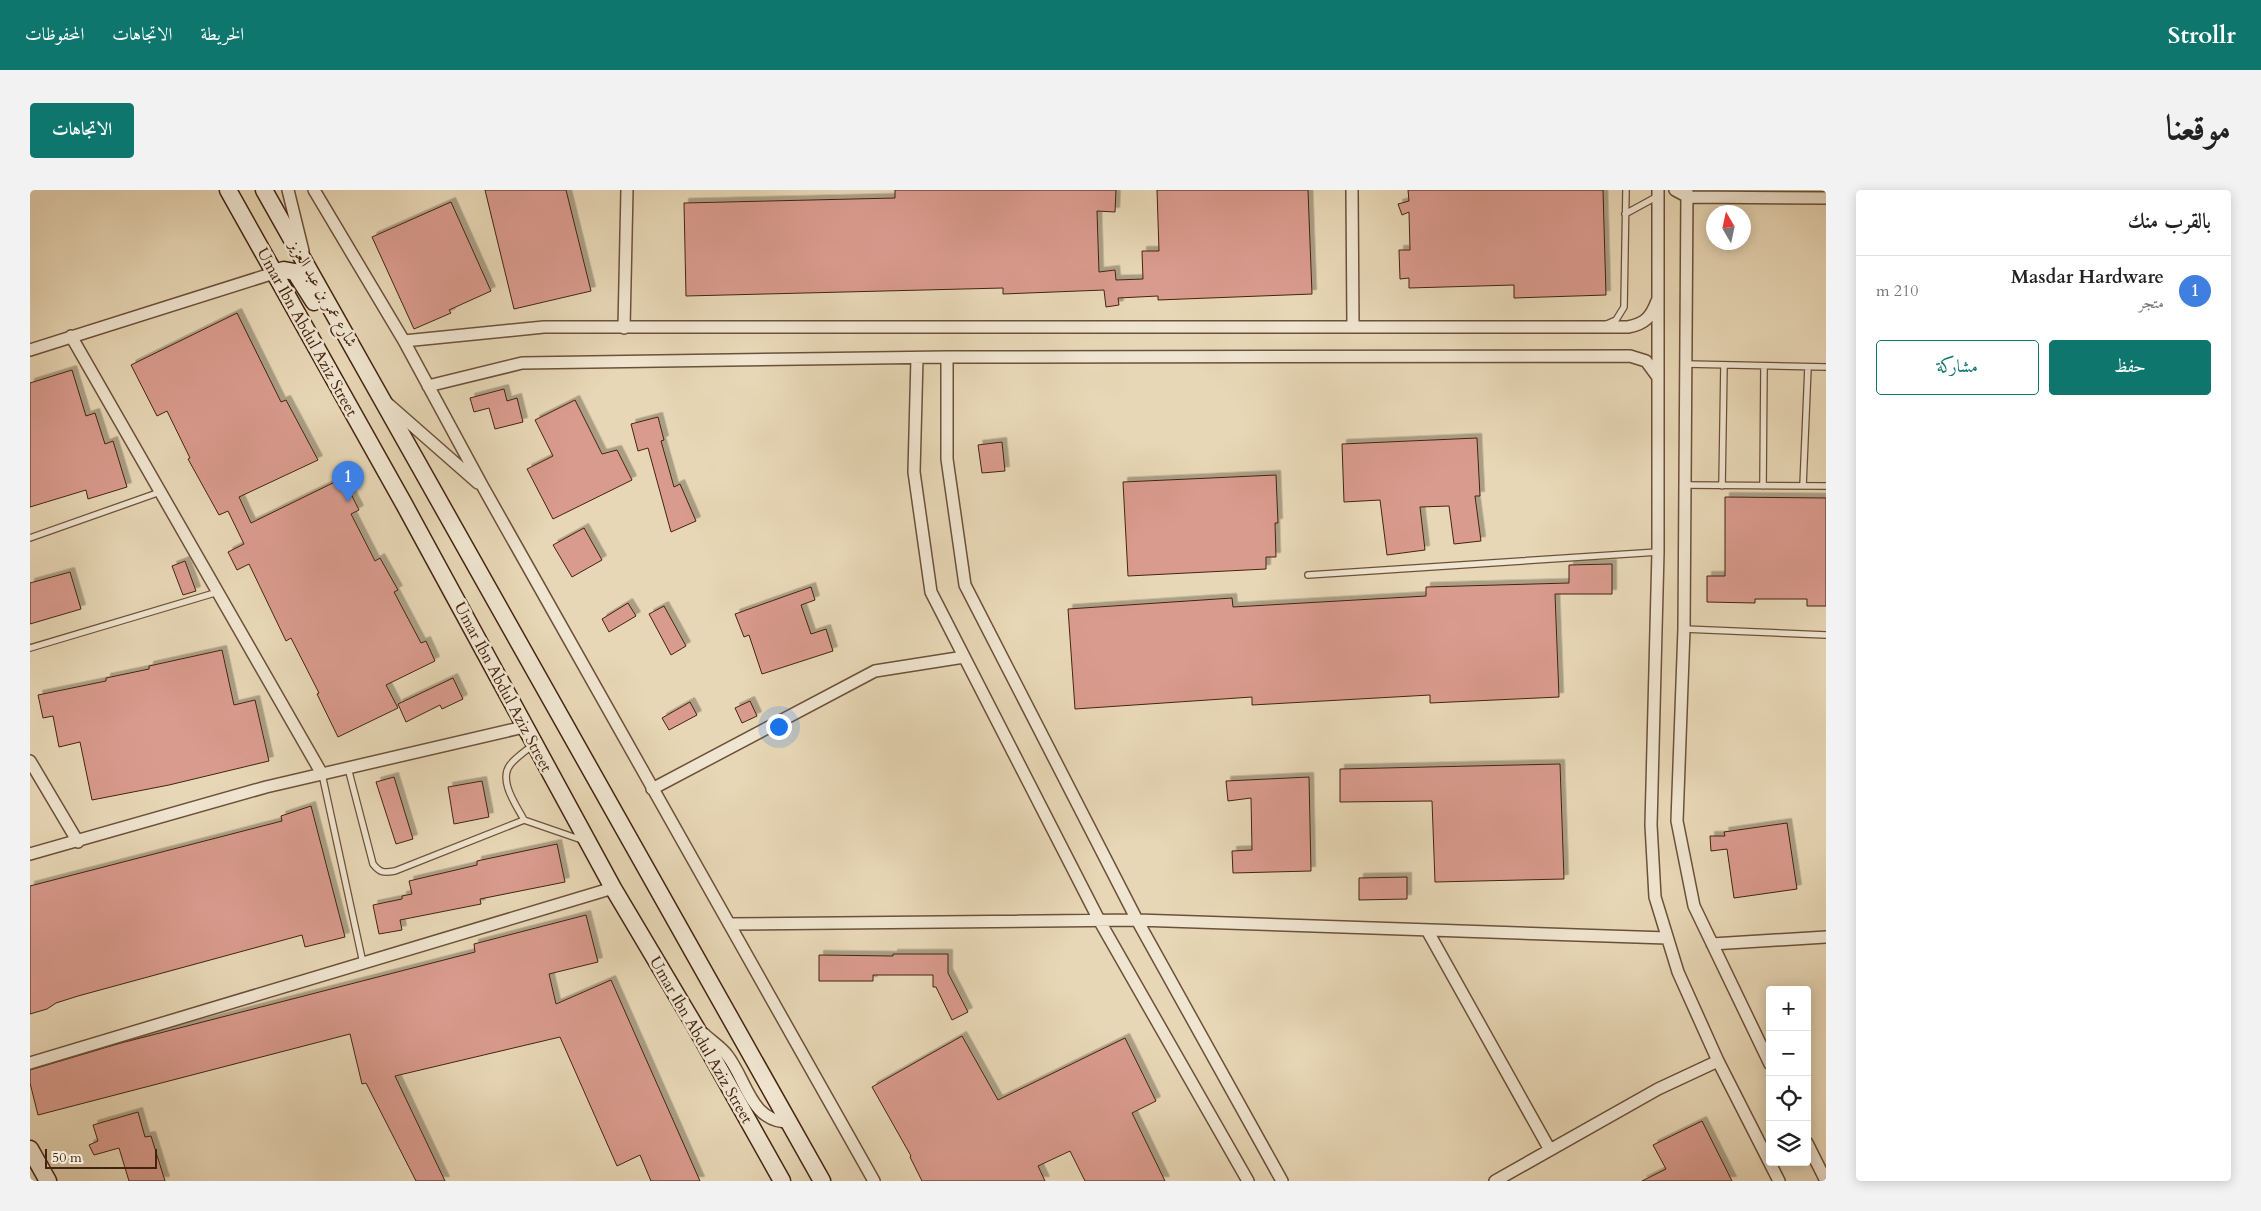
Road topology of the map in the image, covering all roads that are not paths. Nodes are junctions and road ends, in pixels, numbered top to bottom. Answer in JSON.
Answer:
{"nodes":[{"id":1,"x":228,"y":190,"type":"edge"},
{"id":2,"x":264,"y":190,"type":"edge"},
{"id":3,"x":288,"y":190,"type":"edge"},
{"id":4,"x":314,"y":190,"type":"edge"},
{"id":5,"x":627,"y":190,"type":"edge"},
{"id":6,"x":1352,"y":190,"type":"edge"},
{"id":7,"x":1626,"y":190,"type":"edge"},
{"id":8,"x":1675,"y":190,"type":"edge"},
{"id":9,"x":1658,"y":193,"type":"edge"},
{"id":10,"x":1688,"y":194,"type":"edge"},
{"id":11,"x":1826,"y":198,"type":"edge"},
{"id":12,"x":1626,"y":214,"type":"junction"},
{"id":13,"x":307,"y":267,"type":"junction"},
{"id":14,"x":274,"y":273,"type":"junction"},
{"id":15,"x":1657,"y":301,"type":"junction"},
{"id":16,"x":1354,"y":326,"type":"junction"},
{"id":17,"x":1596,"y":327,"type":"junction"},
{"id":18,"x":624,"y":328,"type":"junction"},
{"id":19,"x":71,"y":336,"type":"junction"},
{"id":20,"x":404,"y":341,"type":"junction"},
{"id":21,"x":30,"y":350,"type":"edge"},
{"id":22,"x":947,"y":357,"type":"junction"},
{"id":23,"x":359,"y":358,"type":"junction"},
{"id":24,"x":917,"y":358,"type":"junction"},
{"id":25,"x":1686,"y":364,"type":"junction"},
{"id":26,"x":1724,"y":365,"type":"junction"},
{"id":27,"x":1764,"y":366,"type":"junction"},
{"id":28,"x":1808,"y":367,"type":"junction"},
{"id":29,"x":1826,"y":367,"type":"edge"},
{"id":30,"x":1657,"y":376,"type":"junction"},
{"id":31,"x":428,"y":386,"type":"junction"},
{"id":32,"x":382,"y":399,"type":"junction"},
{"id":33,"x":1685,"y":485,"type":"junction"},
{"id":34,"x":1722,"y":486,"type":"junction"},
{"id":35,"x":1763,"y":486,"type":"junction"},
{"id":36,"x":1803,"y":486,"type":"junction"},
{"id":37,"x":1826,"y":486,"type":"edge"},
{"id":38,"x":483,"y":487,"type":"junction"},
{"id":39,"x":160,"y":492,"type":"junction"},
{"id":40,"x":30,"y":538,"type":"edge"},
{"id":41,"x":1658,"y":552,"type":"junction"},
{"id":42,"x":1308,"y":575,"type":"dead end"},
{"id":43,"x":218,"y":592,"type":"junction"},
{"id":44,"x":1684,"y":629,"type":"junction"},
{"id":45,"x":1826,"y":635,"type":"edge"},
{"id":46,"x":30,"y":648,"type":"edge"},
{"id":47,"x":964,"y":657,"type":"junction"},
{"id":48,"x":524,"y":727,"type":"junction"},
{"id":49,"x":534,"y":744,"type":"junction"},
{"id":50,"x":30,"y":761,"type":"edge"},
{"id":51,"x":348,"y":768,"type":"junction"},
{"id":52,"x":322,"y":774,"type":"junction"},
{"id":53,"x":652,"y":789,"type":"junction"},
{"id":54,"x":524,"y":820,"type":"junction"},
{"id":55,"x":587,"y":841,"type":"junction"},
{"id":56,"x":78,"y":842,"type":"junction"},
{"id":57,"x":30,"y":854,"type":"edge"},
{"id":58,"x":613,"y":888,"type":"junction"},
{"id":59,"x":1099,"y":920,"type":"junction"},
{"id":60,"x":1136,"y":920,"type":"junction"},
{"id":61,"x":730,"y":924,"type":"junction"},
{"id":62,"x":1427,"y":930,"type":"junction"},
{"id":63,"x":1826,"y":937,"type":"edge"},
{"id":64,"x":1667,"y":938,"type":"junction"},
{"id":65,"x":1712,"y":944,"type":"junction"},
{"id":66,"x":363,"y":963,"type":"junction"},
{"id":67,"x":695,"y":1026,"type":"junction"},
{"id":68,"x":1766,"y":1056,"type":"edge"},
{"id":69,"x":1718,"y":1061,"type":"junction"},
{"id":70,"x":30,"y":1063,"type":"edge"},
{"id":71,"x":789,"y":1122,"type":"junction"},
{"id":72,"x":30,"y":1149,"type":"edge"},
{"id":73,"x":1550,"y":1150,"type":"junction"},
{"id":74,"x":1811,"y":1151,"type":"edge"},
{"id":75,"x":48,"y":1181,"type":"edge"},
{"id":76,"x":782,"y":1181,"type":"edge"},
{"id":77,"x":822,"y":1181,"type":"edge"},
{"id":78,"x":874,"y":1181,"type":"edge"},
{"id":79,"x":1248,"y":1181,"type":"edge"},
{"id":80,"x":1282,"y":1181,"type":"edge"},
{"id":81,"x":1495,"y":1181,"type":"edge"},
{"id":82,"x":1779,"y":1181,"type":"edge"},
{"id":83,"x":1826,"y":1181,"type":"edge"}],
"edges":[{"from":1,"to":14,"type":"main road","name":"Umar Ibn Abdul Aziz Street"},
{"from":2,"to":13,"type":"main road","name":"شارع عمر بن عبد العزيز"},
{"from":3,"to":13,"type":"street"},
{"from":4,"to":20,"type":"street"},
{"from":5,"to":18,"type":"street"},
{"from":6,"to":16,"type":"street"},
{"from":7,"to":12,"type":"lane"},
{"from":8,"to":10,"type":"street"},
{"from":9,"to":12,"type":"lane"},
{"from":9,"to":15,"type":"street"},
{"from":10,"to":11,"type":"street"},
{"from":10,"to":25,"type":"street"},
{"from":12,"to":17,"type":"lane"},
{"from":13,"to":23,"type":"main road","name":"شارع عمر بن عبد العزيز"},
{"from":14,"to":19,"type":"street"},
{"from":14,"to":23,"type":"main road"},
{"from":14,"to":48,"type":"main road","name":"Umar Ibn Abdul Aziz Street"},
{"from":15,"to":17,"type":"street"},
{"from":15,"to":30,"type":"street"},
{"from":16,"to":17,"type":"street"},
{"from":16,"to":18,"type":"street"},
{"from":18,"to":20,"type":"street"},
{"from":19,"to":21,"type":"street"},
{"from":19,"to":39,"type":"street"},
{"from":20,"to":31,"type":"street"},
{"from":22,"to":24,"type":"street"},
{"from":22,"to":30,"type":"street"},
{"from":22,"to":60,"type":"street"},
{"from":23,"to":32,"type":"main road","name":"شارع عمر بن عبد العزيز"},
{"from":24,"to":31,"type":"street"},
{"from":24,"to":47,"type":"street"},
{"from":25,"to":26,"type":"lane"},
{"from":25,"to":33,"type":"street"},
{"from":26,"to":27,"type":"lane"},
{"from":26,"to":34,"type":"lane"},
{"from":27,"to":28,"type":"lane"},
{"from":27,"to":35,"type":"lane"},
{"from":28,"to":29,"type":"lane"},
{"from":28,"to":36,"type":"lane"},
{"from":30,"to":41,"type":"street"},
{"from":31,"to":38,"type":"street"},
{"from":32,"to":38,"type":"street"},
{"from":32,"to":71,"type":"main road","name":"Umar Ibn Abdul Aziz Street"},
{"from":33,"to":34,"type":"lane"},
{"from":33,"to":44,"type":"street"},
{"from":34,"to":35,"type":"lane"},
{"from":35,"to":36,"type":"lane"},
{"from":36,"to":37,"type":"lane"},
{"from":38,"to":53,"type":"street"},
{"from":39,"to":40,"type":"lane"},
{"from":39,"to":43,"type":"street"},
{"from":41,"to":42,"type":"lane"},
{"from":41,"to":64,"type":"street"},
{"from":43,"to":46,"type":"lane"},
{"from":43,"to":52,"type":"street"},
{"from":44,"to":45,"type":"lane"},
{"from":44,"to":65,"type":"street"},
{"from":47,"to":53,"type":"street"},
{"from":47,"to":59,"type":"street"},
{"from":48,"to":49,"type":"main road","name":"Umar Ibn Abdul Aziz Street"},
{"from":48,"to":51,"type":"street"},
{"from":49,"to":54,"type":"lane"},
{"from":49,"to":55,"type":"main road","name":"Umar Ibn Abdul Aziz Street"},
{"from":50,"to":56,"type":"street"},
{"from":51,"to":52,"type":"street"},
{"from":51,"to":54,"type":"lane"},
{"from":52,"to":56,"type":"street"},
{"from":52,"to":66,"type":"lane"},
{"from":53,"to":61,"type":"street"},
{"from":54,"to":55,"type":"lane"},
{"from":55,"to":58,"type":"main road","name":"Umar Ibn Abdul Aziz Street"},
{"from":56,"to":57,"type":"street"},
{"from":58,"to":66,"type":"street"},
{"from":58,"to":67,"type":"main road","name":"Umar Ibn Abdul Aziz Street"},
{"from":59,"to":60,"type":"street"},
{"from":59,"to":61,"type":"street"},
{"from":59,"to":79,"type":"street"},
{"from":60,"to":62,"type":"street"},
{"from":60,"to":80,"type":"street"},
{"from":61,"to":78,"type":"street"},
{"from":62,"to":64,"type":"street"},
{"from":62,"to":73,"type":"street"},
{"from":63,"to":65,"type":"street"},
{"from":64,"to":69,"type":"street"},
{"from":65,"to":68,"type":"street"},
{"from":66,"to":70,"type":"street"},
{"from":67,"to":71,"type":"street"},
{"from":67,"to":76,"type":"main road","name":"Umar Ibn Abdul Aziz Street"},
{"from":69,"to":73,"type":"street"},
{"from":69,"to":82,"type":"street"},
{"from":71,"to":77,"type":"main road","name":"Umar Ibn Abdul Aziz Street"},
{"from":72,"to":75,"type":"main road"},
{"from":73,"to":81,"type":"street"},
{"from":74,"to":83,"type":"street"}]}
